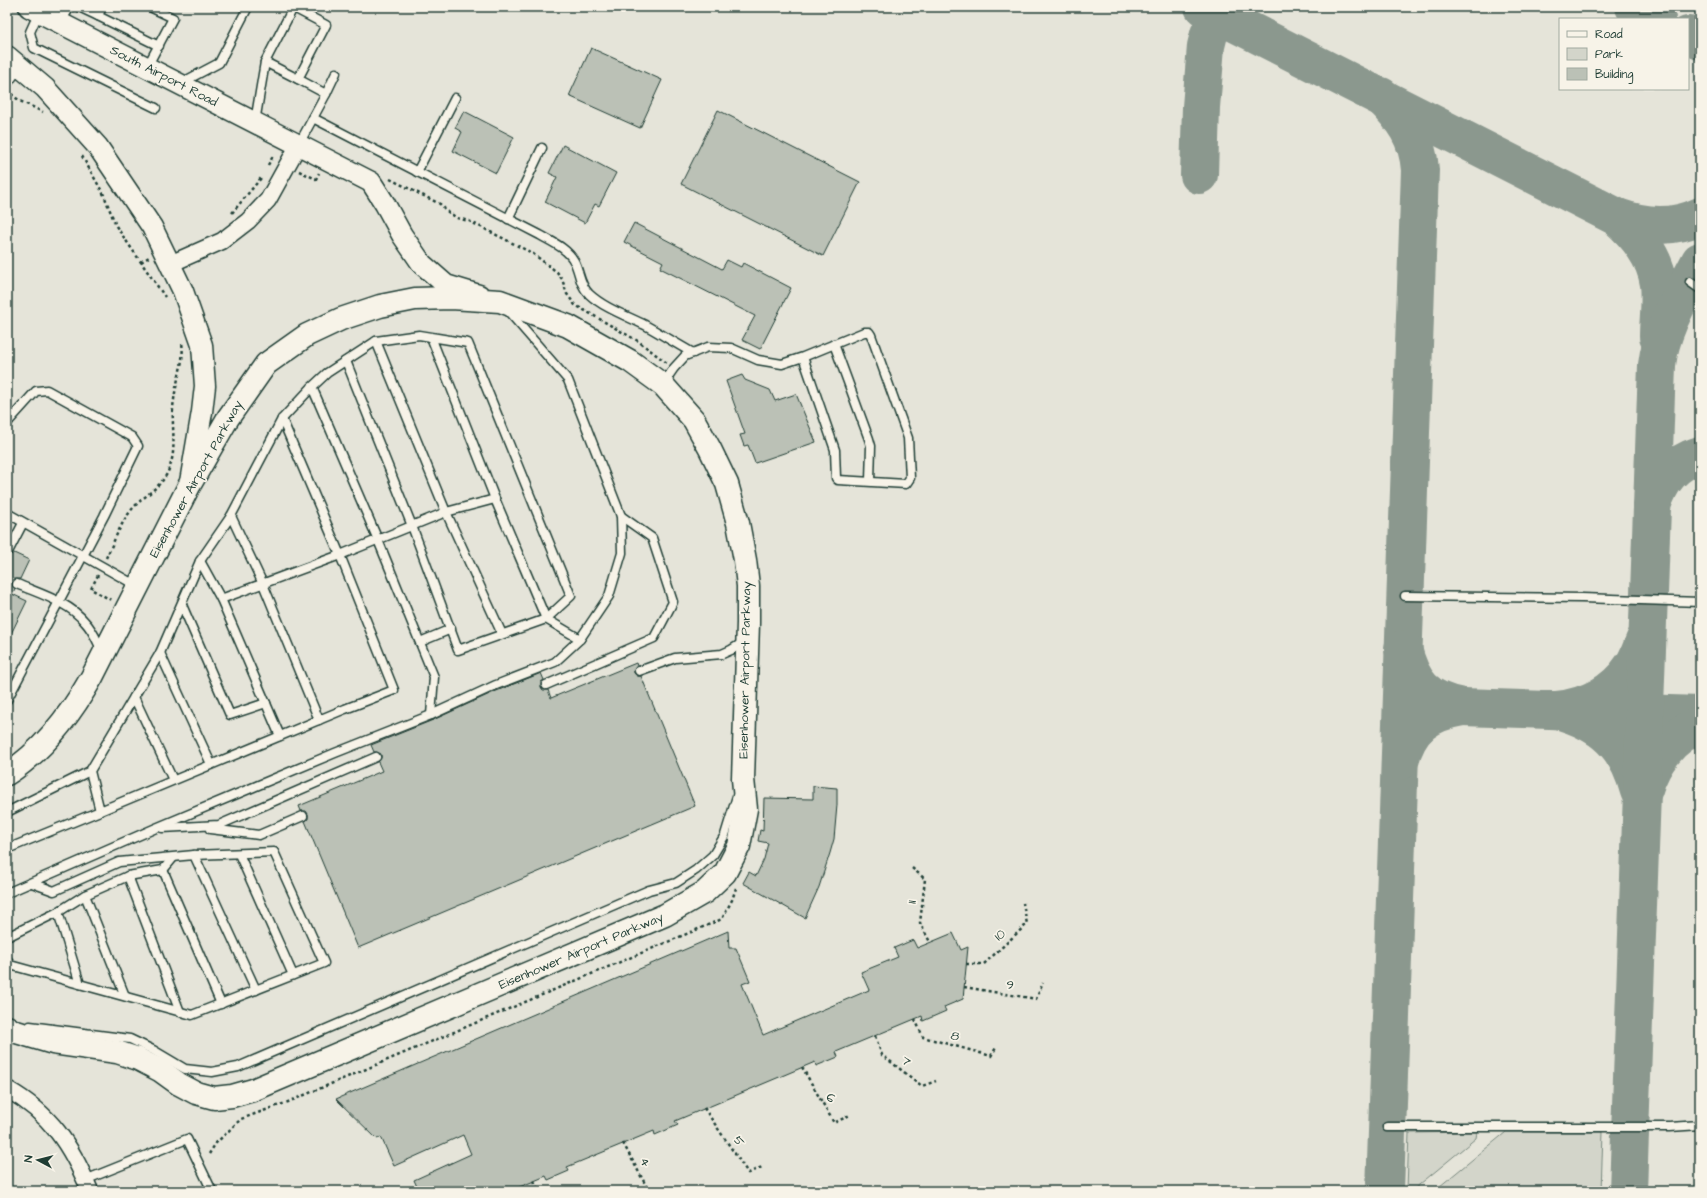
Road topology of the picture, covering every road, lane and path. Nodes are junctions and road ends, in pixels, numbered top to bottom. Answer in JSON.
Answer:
{"nodes":[{"id":1,"x":79,"y":7,"type":"edge"},
{"id":2,"x":102,"y":7,"type":"edge"},
{"id":3,"x":150,"y":7,"type":"edge"},
{"id":4,"x":248,"y":7,"type":"edge"},
{"id":5,"x":292,"y":7,"type":"edge"},
{"id":6,"x":34,"y":10,"type":"edge"},
{"id":7,"x":65,"y":15,"type":"edge"},
{"id":8,"x":98,"y":16,"type":"junction"},
{"id":9,"x":159,"y":46,"type":"junction"},
{"id":10,"x":14,"y":62,"type":"edge"},
{"id":11,"x":265,"y":62,"type":"junction"},
{"id":12,"x":147,"y":67,"type":"junction"},
{"id":13,"x":336,"y":73,"type":"dead end"},
{"id":14,"x":298,"y":79,"type":"junction"},
{"id":15,"x":7,"y":84,"type":"edge"},
{"id":16,"x":180,"y":84,"type":"junction"},
{"id":17,"x":10,"y":93,"type":"dead end"},
{"id":18,"x":326,"y":94,"type":"junction"},
{"id":19,"x":455,"y":98,"type":"dead end"},
{"id":20,"x":156,"y":108,"type":"dead end"},
{"id":21,"x":46,"y":113,"type":"dead end"},
{"id":22,"x":313,"y":118,"type":"junction"},
{"id":23,"x":255,"y":122,"type":"junction"},
{"id":24,"x":299,"y":144,"type":"junction"},
{"id":25,"x":542,"y":148,"type":"dead end"},
{"id":26,"x":81,"y":155,"type":"dead end"},
{"id":27,"x":417,"y":172,"type":"junction"},
{"id":28,"x":508,"y":219,"type":"junction"},
{"id":29,"x":170,"y":264,"type":"junction"},
{"id":30,"x":1690,"y":282,"type":"dead end"},
{"id":31,"x":1700,"y":289,"type":"edge"},
{"id":32,"x":167,"y":300,"type":"dead end"},
{"id":33,"x":500,"y":301,"type":"junction"},
{"id":34,"x":181,"y":337,"type":"dead end"},
{"id":35,"x":431,"y":337,"type":"junction"},
{"id":36,"x":376,"y":341,"type":"junction"},
{"id":37,"x":834,"y":344,"type":"junction"},
{"id":38,"x":693,"y":353,"type":"junction"},
{"id":39,"x":802,"y":357,"type":"junction"},
{"id":40,"x":346,"y":361,"type":"junction"},
{"id":41,"x":663,"y":385,"type":"junction"},
{"id":42,"x":312,"y":387,"type":"junction"},
{"id":43,"x":282,"y":419,"type":"junction"},
{"id":44,"x":7,"y":423,"type":"edge"},
{"id":45,"x":870,"y":481,"type":"junction"},
{"id":46,"x":189,"y":486,"type":"junction"},
{"id":47,"x":495,"y":499,"type":"junction"},
{"id":48,"x":446,"y":512,"type":"junction"},
{"id":49,"x":7,"y":513,"type":"edge"},
{"id":50,"x":231,"y":516,"type":"junction"},
{"id":51,"x":621,"y":516,"type":"junction"},
{"id":52,"x":23,"y":523,"type":"junction"},
{"id":53,"x":412,"y":526,"type":"junction"},
{"id":54,"x":378,"y":540,"type":"junction"},
{"id":55,"x":8,"y":550,"type":"dead end"},
{"id":56,"x":340,"y":555,"type":"junction"},
{"id":57,"x":82,"y":556,"type":"junction"},
{"id":58,"x":200,"y":561,"type":"junction"},
{"id":59,"x":102,"y":567,"type":"junction"},
{"id":60,"x":17,"y":584,"type":"dead end"},
{"id":61,"x":263,"y":584,"type":"junction"},
{"id":62,"x":138,"y":586,"type":"junction"},
{"id":63,"x":1405,"y":596,"type":"dead end"},
{"id":64,"x":221,"y":599,"type":"junction"},
{"id":65,"x":58,"y":602,"type":"junction"},
{"id":66,"x":1700,"y":602,"type":"edge"},
{"id":67,"x":182,"y":605,"type":"junction"},
{"id":68,"x":126,"y":608,"type":"junction"},
{"id":69,"x":546,"y":619,"type":"junction"},
{"id":70,"x":450,"y":629,"type":"junction"},
{"id":71,"x":502,"y":634,"type":"junction"},
{"id":72,"x":748,"y":639,"type":"junction"},
{"id":73,"x":580,"y":640,"type":"junction"},
{"id":74,"x":420,"y":642,"type":"junction"},
{"id":75,"x":160,"y":653,"type":"junction"},
{"id":76,"x":104,"y":654,"type":"junction"},
{"id":77,"x":639,"y":670,"type":"dead end"},
{"id":78,"x":546,"y":685,"type":"dead end"},
{"id":79,"x":134,"y":697,"type":"junction"},
{"id":80,"x":7,"y":700,"type":"edge"},
{"id":81,"x":266,"y":703,"type":"junction"},
{"id":82,"x":431,"y":715,"type":"junction"},
{"id":83,"x":319,"y":720,"type":"junction"},
{"id":84,"x":280,"y":736,"type":"junction"},
{"id":85,"x":376,"y":757,"type":"dead end"},
{"id":86,"x":211,"y":764,"type":"junction"},
{"id":87,"x":90,"y":770,"type":"junction"},
{"id":88,"x":7,"y":774,"type":"edge"},
{"id":89,"x":743,"y":779,"type":"junction"},
{"id":90,"x":173,"y":780,"type":"junction"},
{"id":91,"x":100,"y":811,"type":"junction"},
{"id":92,"x":7,"y":812,"type":"edge"},
{"id":93,"x":303,"y":816,"type":"dead end"},
{"id":94,"x":186,"y":827,"type":"junction"},
{"id":95,"x":156,"y":828,"type":"junction"},
{"id":96,"x":7,"y":849,"type":"edge"},
{"id":97,"x":239,"y":854,"type":"junction"},
{"id":98,"x":194,"y":855,"type":"junction"},
{"id":99,"x":173,"y":858,"type":"junction"},
{"id":100,"x":912,"y":868,"type":"dead end"},
{"id":101,"x":163,"y":870,"type":"junction"},
{"id":102,"x":128,"y":876,"type":"junction"},
{"id":103,"x":32,"y":883,"type":"junction"},
{"id":104,"x":7,"y":893,"type":"edge"},
{"id":105,"x":85,"y":895,"type":"junction"},
{"id":106,"x":1023,"y":903,"type":"dead end"},
{"id":107,"x":58,"y":912,"type":"junction"},
{"id":108,"x":7,"y":937,"type":"edge"},
{"id":109,"x":930,"y":942,"type":"dead end"},
{"id":110,"x":7,"y":959,"type":"edge"},
{"id":111,"x":966,"y":964,"type":"dead end"},
{"id":112,"x":293,"y":975,"type":"junction"},
{"id":113,"x":1043,"y":983,"type":"dead end"},
{"id":114,"x":80,"y":984,"type":"junction"},
{"id":115,"x":964,"y":987,"type":"dead end"},
{"id":116,"x":256,"y":990,"type":"junction"},
{"id":117,"x":125,"y":996,"type":"junction"},
{"id":118,"x":221,"y":1004,"type":"junction"},
{"id":119,"x":180,"y":1012,"type":"junction"},
{"id":120,"x":915,"y":1019,"type":"dead end"},
{"id":121,"x":7,"y":1023,"type":"edge"},
{"id":122,"x":7,"y":1027,"type":"edge"},
{"id":123,"x":875,"y":1036,"type":"dead end"},
{"id":124,"x":997,"y":1046,"type":"dead end"},
{"id":125,"x":802,"y":1067,"type":"dead end"},
{"id":126,"x":936,"y":1081,"type":"dead end"},
{"id":127,"x":7,"y":1089,"type":"edge"},
{"id":128,"x":704,"y":1108,"type":"dead end"},
{"id":129,"x":850,"y":1115,"type":"dead end"},
{"id":130,"x":1700,"y":1125,"type":"edge"},
{"id":131,"x":1387,"y":1127,"type":"dead end"},
{"id":132,"x":623,"y":1143,"type":"dead end"},
{"id":133,"x":762,"y":1166,"type":"dead end"},
{"id":134,"x":534,"y":1181,"type":"dead end"},
{"id":135,"x":88,"y":1185,"type":"edge"},
{"id":136,"x":212,"y":1191,"type":"edge"},
{"id":137,"x":539,"y":1191,"type":"edge"},
{"id":138,"x":648,"y":1191,"type":"edge"}],
"edges":[{"from":1,"to":8,"type":"lane"},
{"from":2,"to":8,"type":"lane"},
{"from":3,"to":9,"type":"lane"},
{"from":4,"to":16,"type":"lane"},
{"from":5,"to":11,"type":"lane"},
{"from":5,"to":14,"type":"lane"},
{"from":6,"to":7,"type":"street","name":"South Airport Road"},
{"from":6,"to":20,"type":"lane"},
{"from":7,"to":12,"type":"street","name":"South Airport Road"},
{"from":8,"to":9,"type":"lane"},
{"from":9,"to":12,"type":"lane"},
{"from":10,"to":15,"type":"lane"},
{"from":10,"to":29,"type":"street"},
{"from":11,"to":14,"type":"lane"},
{"from":11,"to":23,"type":"lane"},
{"from":12,"to":16,"type":"street","name":"South Airport Road"},
{"from":13,"to":18,"type":"lane"},
{"from":14,"to":18,"type":"lane"},
{"from":16,"to":23,"type":"street","name":"South Airport Road"},
{"from":17,"to":21,"type":"path"},
{"from":18,"to":22,"type":"lane"},
{"from":19,"to":27,"type":"lane"},
{"from":22,"to":24,"type":"lane"},
{"from":22,"to":27,"type":"lane"},
{"from":23,"to":24,"type":"street","name":"South Airport Road"},
{"from":24,"to":29,"type":"street"},
{"from":24,"to":33,"type":"street","name":"South Airport Road"},
{"from":25,"to":28,"type":"lane"},
{"from":26,"to":32,"type":"path"},
{"from":27,"to":28,"type":"lane"},
{"from":28,"to":38,"type":"lane"},
{"from":29,"to":46,"type":"street"},
{"from":30,"to":31,"type":"lane"},
{"from":33,"to":41,"type":"main road","name":"Eisenhower Airport Parkway"},
{"from":33,"to":46,"type":"main road","name":"Eisenhower Airport Parkway"},
{"from":33,"to":51,"type":"lane"},
{"from":34,"to":59,"type":"path"},
{"from":35,"to":36,"type":"lane"},
{"from":35,"to":47,"type":"lane"},
{"from":35,"to":69,"type":"lane"},
{"from":36,"to":40,"type":"lane"},
{"from":36,"to":48,"type":"lane"},
{"from":37,"to":39,"type":"lane"},
{"from":37,"to":45,"type":"lane"},
{"from":37,"to":45,"type":"lane"},
{"from":38,"to":39,"type":"lane"},
{"from":38,"to":41,"type":"lane"},
{"from":39,"to":45,"type":"lane"},
{"from":40,"to":42,"type":"lane"},
{"from":40,"to":53,"type":"lane"},
{"from":41,"to":72,"type":"main road","name":"Eisenhower Airport Parkway"},
{"from":42,"to":43,"type":"lane"},
{"from":42,"to":54,"type":"lane"},
{"from":43,"to":50,"type":"lane"},
{"from":43,"to":56,"type":"lane"},
{"from":44,"to":57,"type":"lane"},
{"from":46,"to":62,"type":"main road","name":"Eisenhower Airport Parkway"},
{"from":47,"to":48,"type":"lane"},
{"from":47,"to":69,"type":"lane"},
{"from":48,"to":53,"type":"lane"},
{"from":48,"to":71,"type":"lane"},
{"from":49,"to":52,"type":"lane"},
{"from":50,"to":58,"type":"lane"},
{"from":50,"to":61,"type":"lane"},
{"from":51,"to":73,"type":"lane"},
{"from":51,"to":78,"type":"lane"},
{"from":52,"to":55,"type":"lane"},
{"from":52,"to":57,"type":"lane"},
{"from":53,"to":54,"type":"lane"},
{"from":53,"to":70,"type":"lane"},
{"from":54,"to":56,"type":"lane"},
{"from":54,"to":74,"type":"lane"},
{"from":56,"to":61,"type":"lane"},
{"from":56,"to":83,"type":"lane"},
{"from":57,"to":59,"type":"lane"},
{"from":57,"to":65,"type":"lane"},
{"from":58,"to":64,"type":"lane"},
{"from":58,"to":67,"type":"lane"},
{"from":59,"to":62,"type":"lane"},
{"from":59,"to":68,"type":"path"},
{"from":60,"to":65,"type":"lane"},
{"from":61,"to":64,"type":"lane"},
{"from":61,"to":83,"type":"lane"},
{"from":62,"to":68,"type":"main road","name":"Eisenhower Airport Parkway"},
{"from":63,"to":66,"type":"lane"},
{"from":64,"to":81,"type":"lane"},
{"from":65,"to":76,"type":"lane"},
{"from":65,"to":80,"type":"lane"},
{"from":67,"to":75,"type":"lane"},
{"from":67,"to":81,"type":"lane"},
{"from":68,"to":76,"type":"main road","name":"Eisenhower Airport Parkway"},
{"from":69,"to":71,"type":"lane"},
{"from":69,"to":73,"type":"lane"},
{"from":70,"to":71,"type":"lane"},
{"from":70,"to":74,"type":"lane"},
{"from":72,"to":77,"type":"lane"},
{"from":72,"to":89,"type":"main road","name":"Eisenhower Airport Parkway"},
{"from":73,"to":82,"type":"lane"},
{"from":74,"to":82,"type":"lane"},
{"from":75,"to":79,"type":"lane"},
{"from":75,"to":86,"type":"lane"},
{"from":76,"to":88,"type":"main road","name":"Eisenhower Airport Parkway"},
{"from":79,"to":87,"type":"lane"},
{"from":79,"to":90,"type":"lane"},
{"from":81,"to":84,"type":"lane"},
{"from":82,"to":95,"type":"lane"},
{"from":83,"to":84,"type":"lane"},
{"from":84,"to":86,"type":"lane"},
{"from":85,"to":94,"type":"lane"},
{"from":86,"to":90,"type":"lane"},
{"from":87,"to":91,"type":"lane"},
{"from":87,"to":92,"type":"lane"},
{"from":89,"to":121,"type":"lane"},
{"from":89,"to":122,"type":"main road","name":"Eisenhower Airport Parkway"},
{"from":90,"to":91,"type":"lane"},
{"from":91,"to":96,"type":"lane"},
{"from":93,"to":94,"type":"lane"},
{"from":94,"to":95,"type":"lane"},
{"from":95,"to":103,"type":"lane"},
{"from":97,"to":98,"type":"lane"},
{"from":97,"to":112,"type":"lane"},
{"from":97,"to":112,"type":"lane"},
{"from":98,"to":99,"type":"lane"},
{"from":98,"to":116,"type":"lane"},
{"from":99,"to":101,"type":"lane"},
{"from":99,"to":103,"type":"lane"},
{"from":100,"to":109,"type":"path","name":"11"},
{"from":101,"to":102,"type":"lane"},
{"from":101,"to":118,"type":"lane"},
{"from":102,"to":105,"type":"lane"},
{"from":102,"to":119,"type":"lane"},
{"from":103,"to":104,"type":"lane"},
{"from":105,"to":107,"type":"lane"},
{"from":105,"to":117,"type":"lane"},
{"from":106,"to":111,"type":"path","name":"10"},
{"from":107,"to":108,"type":"lane"},
{"from":107,"to":114,"type":"lane"},
{"from":110,"to":114,"type":"lane"},
{"from":112,"to":116,"type":"lane"},
{"from":113,"to":115,"type":"path","name":"9"},
{"from":114,"to":117,"type":"lane"},
{"from":116,"to":118,"type":"lane"},
{"from":117,"to":119,"type":"lane"},
{"from":118,"to":119,"type":"lane"},
{"from":120,"to":124,"type":"path","name":"8"},
{"from":123,"to":126,"type":"path","name":"7"},
{"from":125,"to":129,"type":"path","name":"6"},
{"from":127,"to":135,"type":"street"},
{"from":128,"to":133,"type":"path","name":"5"},
{"from":130,"to":131,"type":"lane"},
{"from":132,"to":138,"type":"path","name":"4"},
{"from":134,"to":137,"type":"path"},
{"from":135,"to":136,"type":"lane"}]}
